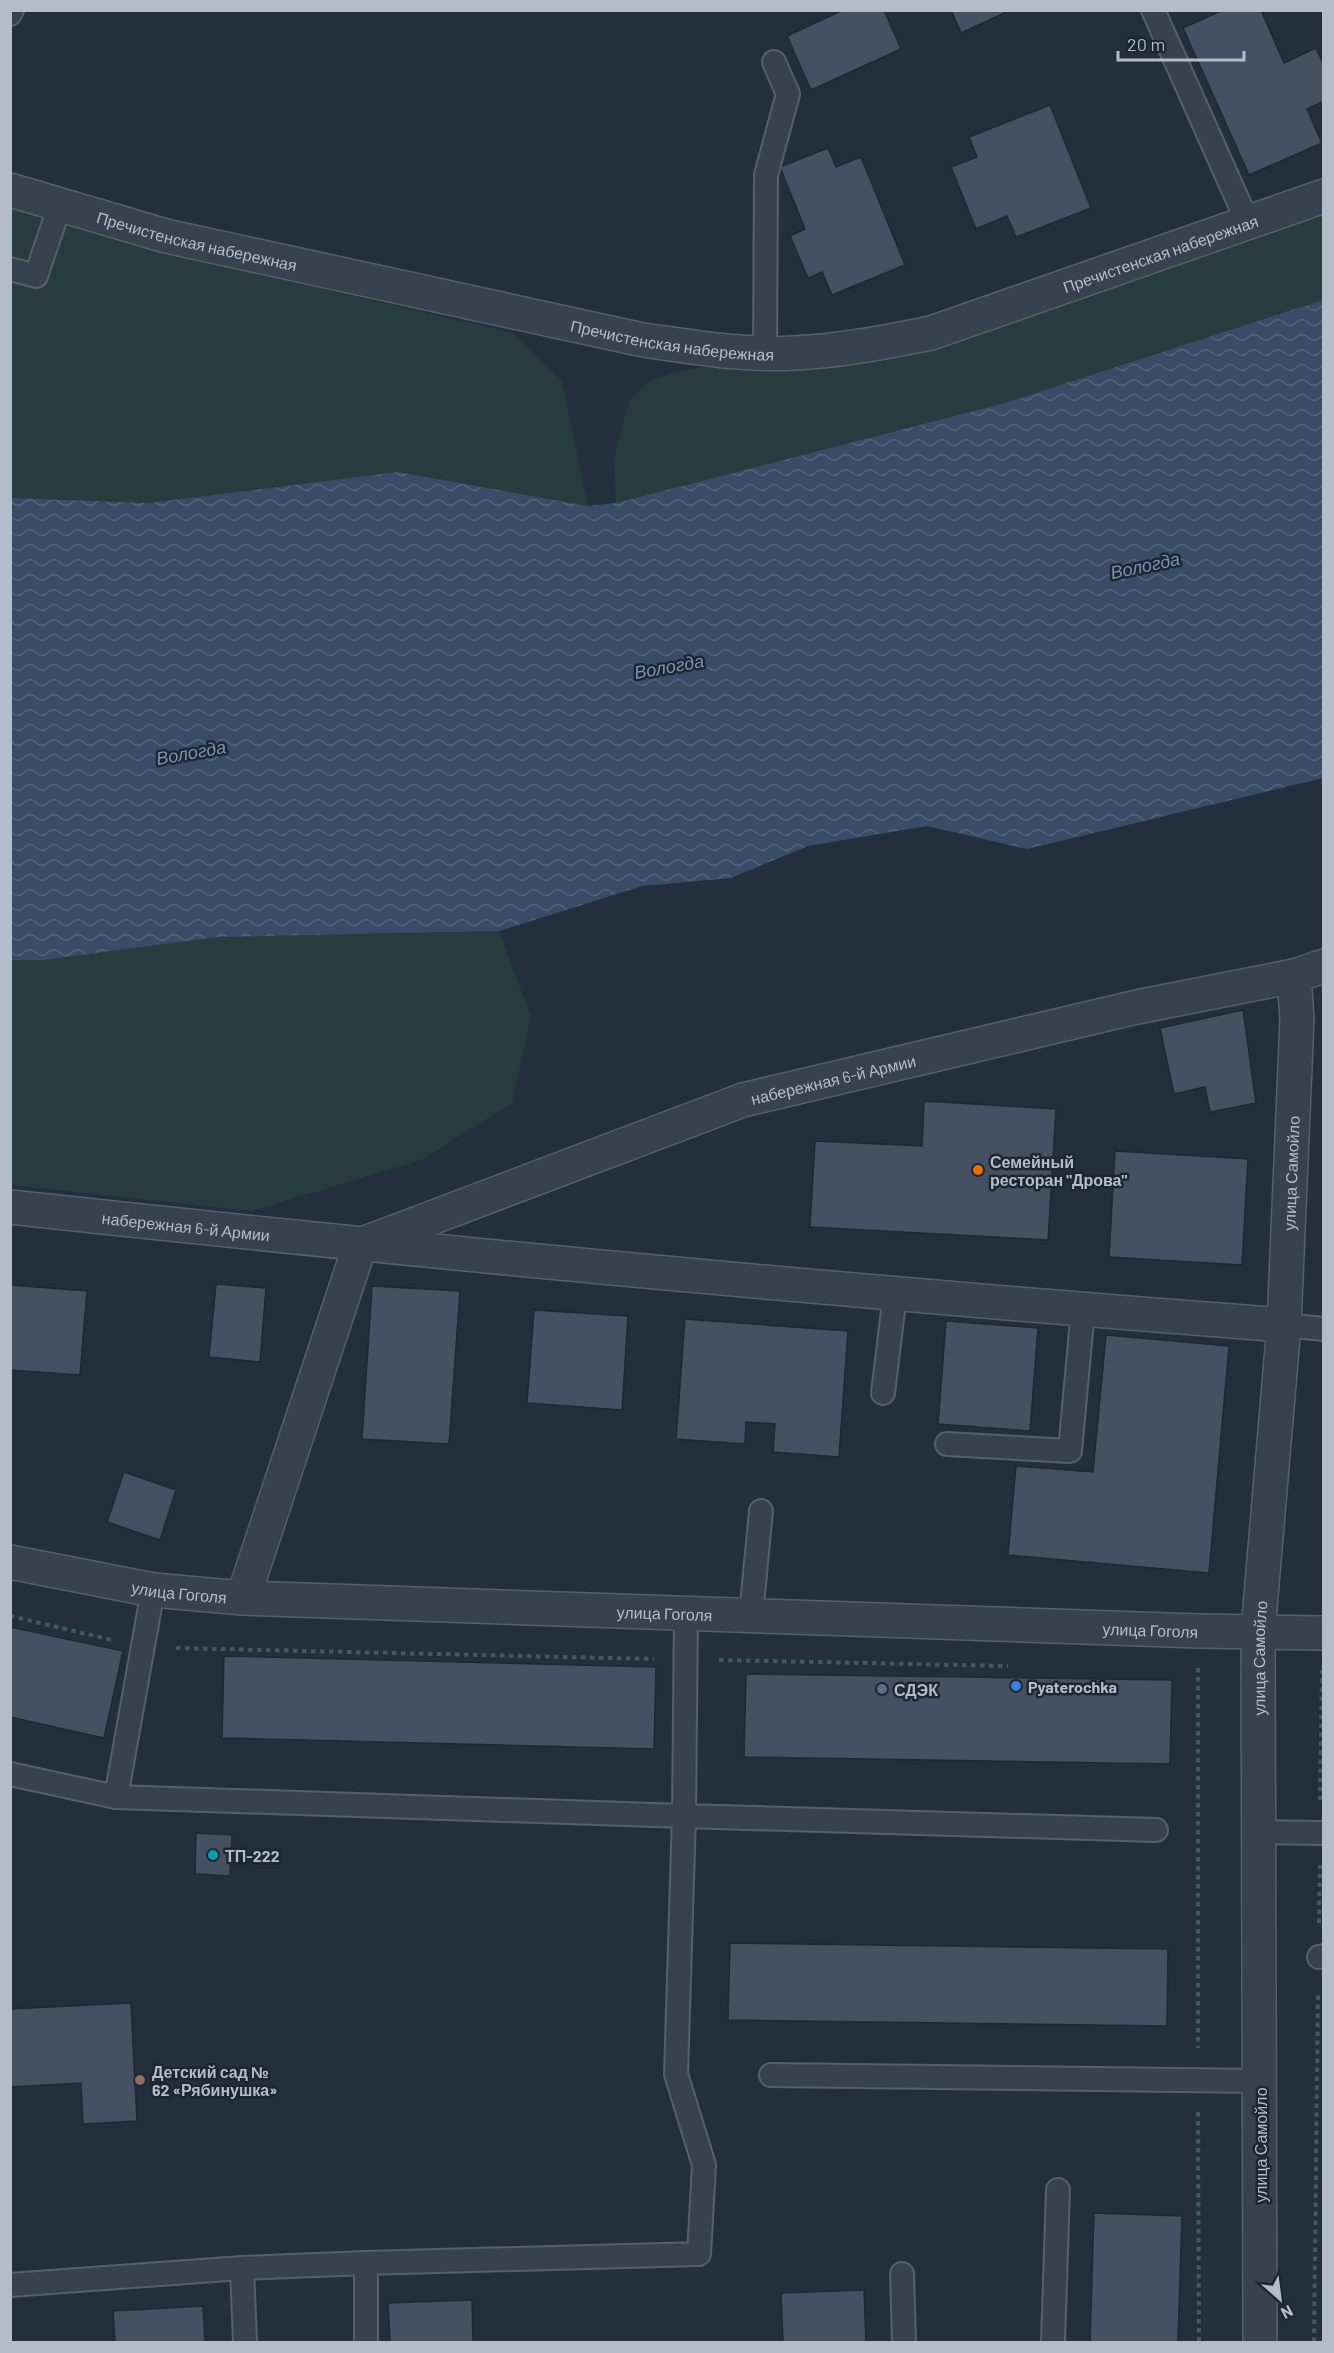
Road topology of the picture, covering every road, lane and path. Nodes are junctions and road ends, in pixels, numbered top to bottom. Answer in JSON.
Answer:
{"nodes":[{"id":1,"x":1153,"y":10,"type":"edge"},
{"id":2,"x":774,"y":62,"type":"dead end"},
{"id":3,"x":10,"y":190,"type":"edge"},
{"id":4,"x":1323,"y":196,"type":"edge"},
{"id":5,"x":60,"y":205,"type":"junction"},
{"id":6,"x":1248,"y":223,"type":"junction"},
{"id":7,"x":10,"y":269,"type":"edge"},
{"id":8,"x":765,"y":352,"type":"junction"},
{"id":9,"x":1309,"y":971,"type":"edge"},
{"id":10,"x":10,"y":1207,"type":"edge"},
{"id":11,"x":360,"y":1245,"type":"junction"},
{"id":12,"x":895,"y":1294,"type":"junction"},
{"id":13,"x":1083,"y":1309,"type":"junction"},
{"id":14,"x":1284,"y":1325,"type":"junction"},
{"id":15,"x":1323,"y":1329,"type":"edge"},
{"id":16,"x":883,"y":1393,"type":"dead end"},
{"id":17,"x":947,"y":1444,"type":"dead end"},
{"id":18,"x":761,"y":1510,"type":"dead end"},
{"id":19,"x":10,"y":1562,"type":"edge"},
{"id":20,"x":153,"y":1590,"type":"junction"},
{"id":21,"x":243,"y":1598,"type":"junction"},
{"id":22,"x":686,"y":1612,"type":"junction"},
{"id":23,"x":752,"y":1615,"type":"junction"},
{"id":24,"x":10,"y":1616,"type":"edge"},
{"id":25,"x":1258,"y":1631,"type":"junction"},
{"id":26,"x":1322,"y":1633,"type":"edge"},
{"id":27,"x":142,"y":1647,"type":"junction"},
{"id":28,"x":686,"y":1659,"type":"junction"},
{"id":29,"x":1019,"y":1666,"type":"dead end"},
{"id":30,"x":1198,"y":1670,"type":"dead end"},
{"id":31,"x":1258,"y":1671,"type":"junction"},
{"id":32,"x":10,"y":1774,"type":"edge"},
{"id":33,"x":116,"y":1797,"type":"junction"},
{"id":34,"x":684,"y":1816,"type":"junction"},
{"id":35,"x":1156,"y":1830,"type":"dead end"},
{"id":36,"x":1258,"y":1832,"type":"junction"},
{"id":37,"x":1322,"y":1833,"type":"edge"},
{"id":38,"x":1321,"y":1957,"type":"edge"},
{"id":39,"x":771,"y":2075,"type":"dead end"},
{"id":40,"x":1259,"y":2081,"type":"junction"},
{"id":41,"x":1058,"y":2190,"type":"dead end"},
{"id":42,"x":366,"y":2263,"type":"junction"},
{"id":43,"x":242,"y":2268,"type":"junction"},
{"id":44,"x":902,"y":2274,"type":"dead end"},
{"id":45,"x":10,"y":2285,"type":"edge"},
{"id":46,"x":245,"y":2343,"type":"edge"},
{"id":47,"x":366,"y":2343,"type":"edge"},
{"id":48,"x":904,"y":2343,"type":"edge"},
{"id":49,"x":1053,"y":2343,"type":"edge"},
{"id":50,"x":1260,"y":2343,"type":"edge"},
{"id":51,"x":1314,"y":2343,"type":"edge"}],
"edges":[{"from":1,"to":6,"type":"lane"},
{"from":2,"to":8,"type":"lane"},
{"from":3,"to":5,"type":"street","name":"Пречистенская набережная"},
{"from":4,"to":6,"type":"street","name":"Пречистенская набережная"},
{"from":5,"to":7,"type":"lane"},
{"from":5,"to":8,"type":"street","name":"Пречистенская набережная"},
{"from":6,"to":8,"type":"street","name":"Пречистенская набережная"},
{"from":9,"to":11,"type":"street","name":"набережная 6-й Армии"},
{"from":9,"to":14,"type":"street","name":"улица Самойло"},
{"from":10,"to":11,"type":"street","name":"набережная 6-й Армии"},
{"from":11,"to":12,"type":"street","name":"набережная 6-й Армии"},
{"from":11,"to":21,"type":"street"},
{"from":12,"to":13,"type":"street","name":"набережная 6-й Армии"},
{"from":12,"to":16,"type":"lane"},
{"from":13,"to":14,"type":"street","name":"набережная 6-й Армии"},
{"from":13,"to":17,"type":"lane"},
{"from":14,"to":15,"type":"lane"},
{"from":14,"to":25,"type":"street","name":"улица Самойло"},
{"from":18,"to":23,"type":"lane"},
{"from":19,"to":20,"type":"street","name":"улица Гоголя"},
{"from":20,"to":21,"type":"street","name":"улица Гоголя"},
{"from":20,"to":27,"type":"lane"},
{"from":21,"to":22,"type":"street","name":"улица Гоголя"},
{"from":22,"to":23,"type":"street","name":"улица Гоголя"},
{"from":22,"to":28,"type":"lane"},
{"from":23,"to":25,"type":"street","name":"улица Гоголя"},
{"from":24,"to":27,"type":"path"},
{"from":25,"to":26,"type":"street","name":"улица Гоголя"},
{"from":25,"to":31,"type":"street","name":"улица Самойло"},
{"from":26,"to":37,"type":"path"},
{"from":27,"to":28,"type":"path"},
{"from":27,"to":33,"type":"lane"},
{"from":28,"to":29,"type":"path"},
{"from":28,"to":34,"type":"lane"},
{"from":30,"to":31,"type":"path"},
{"from":31,"to":36,"type":"street","name":"улица Самойло"},
{"from":32,"to":33,"type":"lane"},
{"from":33,"to":34,"type":"lane"},
{"from":34,"to":35,"type":"lane"},
{"from":34,"to":42,"type":"lane"},
{"from":36,"to":37,"type":"lane"},
{"from":36,"to":40,"type":"street","name":"улица Самойло"},
{"from":37,"to":38,"type":"path"},
{"from":38,"to":51,"type":"path"},
{"from":39,"to":40,"type":"lane"},
{"from":40,"to":50,"type":"street","name":"улица Самойло"},
{"from":41,"to":49,"type":"lane"},
{"from":42,"to":43,"type":"lane"},
{"from":42,"to":47,"type":"lane"},
{"from":43,"to":45,"type":"lane"},
{"from":43,"to":46,"type":"lane"},
{"from":44,"to":48,"type":"lane"}]}
